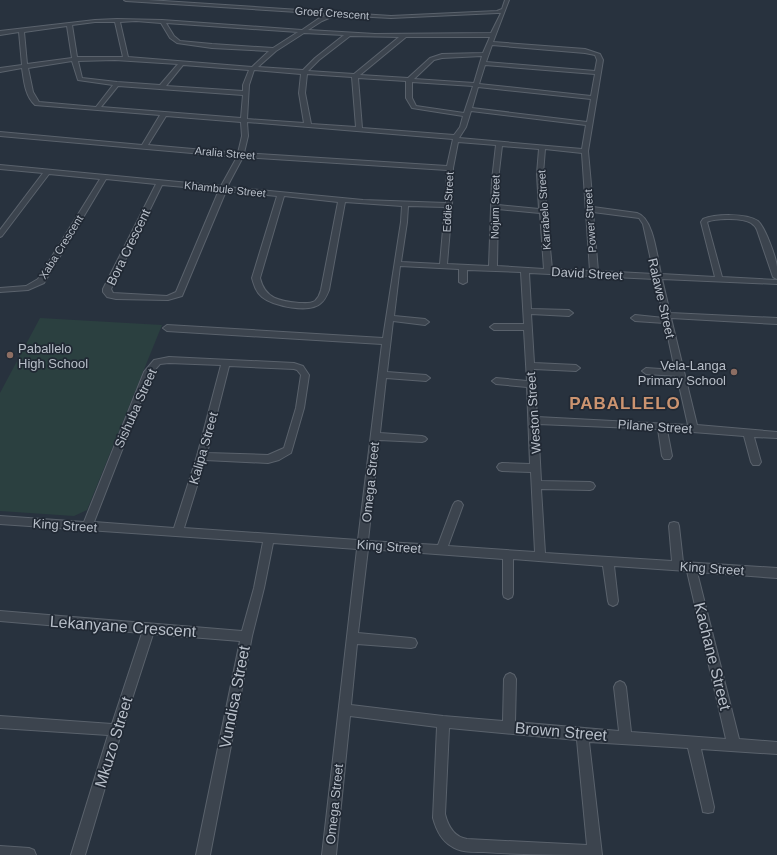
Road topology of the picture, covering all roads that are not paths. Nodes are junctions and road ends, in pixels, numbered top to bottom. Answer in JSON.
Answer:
{"nodes":[{"id":1,"x":126,"y":0,"type":"edge"},
{"id":2,"x":507,"y":0,"type":"edge"},
{"id":3,"x":504,"y":10,"type":"junction"},
{"id":4,"x":336,"y":13,"type":"junction"},
{"id":5,"x":117,"y":20,"type":"junction"},
{"id":6,"x":162,"y":22,"type":"junction"},
{"id":7,"x":69,"y":24,"type":"junction"},
{"id":8,"x":21,"y":30,"type":"junction"},
{"id":9,"x":303,"y":31,"type":"junction"},
{"id":10,"x":0,"y":33,"type":"edge"},
{"id":11,"x":348,"y":35,"type":"junction"},
{"id":12,"x":492,"y":35,"type":"junction"},
{"id":13,"x":404,"y":36,"type":"junction"},
{"id":14,"x":489,"y":43,"type":"junction"},
{"id":15,"x":274,"y":50,"type":"junction"},
{"id":16,"x":485,"y":54,"type":"junction"},
{"id":17,"x":126,"y":59,"type":"junction"},
{"id":18,"x":76,"y":60,"type":"junction"},
{"id":19,"x":182,"y":63,"type":"junction"},
{"id":20,"x":482,"y":63,"type":"junction"},
{"id":21,"x":26,"y":67,"type":"junction"},
{"id":22,"x":252,"y":69,"type":"junction"},
{"id":23,"x":0,"y":70,"type":"edge"},
{"id":24,"x":304,"y":72,"type":"junction"},
{"id":25,"x":598,"y":73,"type":"junction"},
{"id":26,"x":355,"y":76,"type":"junction"},
{"id":27,"x":409,"y":80,"type":"junction"},
{"id":28,"x":117,"y":84,"type":"junction"},
{"id":29,"x":477,"y":85,"type":"junction"},
{"id":30,"x":162,"y":87,"type":"junction"},
{"id":31,"x":245,"y":94,"type":"junction"},
{"id":32,"x":594,"y":98,"type":"junction"},
{"id":33,"x":97,"y":109,"type":"junction"},
{"id":34,"x":467,"y":112,"type":"junction"},
{"id":35,"x":164,"y":114,"type":"junction"},
{"id":36,"x":244,"y":121,"type":"junction"},
{"id":37,"x":590,"y":124,"type":"junction"},
{"id":38,"x":308,"y":126,"type":"junction"},
{"id":39,"x":359,"y":130,"type":"junction"},
{"id":40,"x":0,"y":134,"type":"edge"},
{"id":41,"x":456,"y":139,"type":"junction"},
{"id":42,"x":499,"y":144,"type":"junction"},
{"id":43,"x":144,"y":146,"type":"junction"},
{"id":44,"x":542,"y":148,"type":"junction"},
{"id":45,"x":585,"y":152,"type":"junction"},
{"id":46,"x":241,"y":155,"type":"junction"},
{"id":47,"x":0,"y":167,"type":"edge"},
{"id":48,"x":450,"y":168,"type":"junction"},
{"id":49,"x":47,"y":172,"type":"junction"},
{"id":50,"x":104,"y":177,"type":"junction"},
{"id":51,"x":160,"y":183,"type":"junction"},
{"id":52,"x":223,"y":189,"type":"junction"},
{"id":53,"x":282,"y":195,"type":"junction"},
{"id":54,"x":342,"y":200,"type":"junction"},
{"id":55,"x":404,"y":204,"type":"junction"},
{"id":56,"x":449,"y":205,"type":"junction"},
{"id":57,"x":495,"y":207,"type":"junction"},
{"id":58,"x":589,"y":209,"type":"junction"},
{"id":59,"x":543,"y":210,"type":"junction"},
{"id":60,"x":0,"y":235,"type":"edge"},
{"id":61,"x":397,"y":264,"type":"junction"},
{"id":62,"x":443,"y":266,"type":"junction"},
{"id":63,"x":463,"y":268,"type":"junction"},
{"id":64,"x":493,"y":269,"type":"junction"},
{"id":65,"x":525,"y":271,"type":"junction"},
{"id":66,"x":548,"y":272,"type":"junction"},
{"id":67,"x":594,"y":274,"type":"junction"},
{"id":68,"x":657,"y":277,"type":"junction"},
{"id":69,"x":777,"y":277,"type":"edge"},
{"id":70,"x":719,"y":279,"type":"junction"},
{"id":71,"x":463,"y":282,"type":"dead end"},
{"id":72,"x":777,"y":282,"type":"edge"},
{"id":73,"x":0,"y":290,"type":"edge"},
{"id":74,"x":527,"y":311,"type":"junction"},
{"id":75,"x":569,"y":313,"type":"dead end"},
{"id":76,"x":390,"y":318,"type":"junction"},
{"id":77,"x":636,"y":318,"type":"dead end"},
{"id":78,"x":667,"y":318,"type":"junction"},
{"id":79,"x":777,"y":321,"type":"edge"},
{"id":80,"x":425,"y":322,"type":"dead end"},
{"id":81,"x":494,"y":327,"type":"dead end"},
{"id":82,"x":528,"y":327,"type":"junction"},
{"id":83,"x":167,"y":328,"type":"dead end"},
{"id":84,"x":386,"y":340,"type":"junction"},
{"id":85,"x":226,"y":363,"type":"junction"},
{"id":86,"x":530,"y":366,"type":"junction"},
{"id":87,"x":576,"y":368,"type":"dead end"},
{"id":88,"x":646,"y":371,"type":"dead end"},
{"id":89,"x":679,"y":373,"type":"junction"},
{"id":90,"x":382,"y":375,"type":"junction"},
{"id":91,"x":426,"y":378,"type":"dead end"},
{"id":92,"x":496,"y":382,"type":"dead end"},
{"id":93,"x":531,"y":384,"type":"junction"},
{"id":94,"x":533,"y":420,"type":"junction"},
{"id":95,"x":662,"y":426,"type":"junction"},
{"id":96,"x":693,"y":429,"type":"junction"},
{"id":97,"x":748,"y":433,"type":"junction"},
{"id":98,"x":777,"y":435,"type":"edge"},
{"id":99,"x":375,"y":436,"type":"junction"},
{"id":100,"x":422,"y":439,"type":"dead end"},
{"id":101,"x":202,"y":456,"type":"junction"},
{"id":102,"x":667,"y":456,"type":"dead end"},
{"id":103,"x":756,"y":462,"type":"dead end"},
{"id":104,"x":502,"y":466,"type":"dead end"},
{"id":105,"x":536,"y":468,"type":"junction"},
{"id":106,"x":537,"y":485,"type":"junction"},
{"id":107,"x":590,"y":486,"type":"dead end"},
{"id":108,"x":458,"y":505,"type":"dead end"},
{"id":109,"x":0,"y":520,"type":"edge"},
{"id":110,"x":87,"y":526,"type":"junction"},
{"id":111,"x":674,"y":526,"type":"dead end"},
{"id":112,"x":177,"y":533,"type":"junction"},
{"id":113,"x":269,"y":540,"type":"junction"},
{"id":114,"x":363,"y":545,"type":"junction"},
{"id":115,"x":441,"y":550,"type":"junction"},
{"id":116,"x":508,"y":555,"type":"junction"},
{"id":117,"x":540,"y":556,"type":"junction"},
{"id":118,"x":608,"y":562,"type":"junction"},
{"id":119,"x":678,"y":566,"type":"junction"},
{"id":120,"x":691,"y":567,"type":"junction"},
{"id":121,"x":777,"y":573,"type":"edge"},
{"id":122,"x":508,"y":594,"type":"dead end"},
{"id":123,"x":613,"y":601,"type":"dead end"},
{"id":124,"x":0,"y":616,"type":"edge"},
{"id":125,"x":149,"y":629,"type":"junction"},
{"id":126,"x":246,"y":636,"type":"junction"},
{"id":127,"x":353,"y":638,"type":"junction"},
{"id":128,"x":411,"y":643,"type":"dead end"},
{"id":129,"x":510,"y":679,"type":"dead end"},
{"id":130,"x":620,"y":687,"type":"dead end"},
{"id":131,"x":345,"y":710,"type":"junction"},
{"id":132,"x":0,"y":722,"type":"edge"},
{"id":133,"x":443,"y":722,"type":"junction"},
{"id":134,"x":509,"y":727,"type":"junction"},
{"id":135,"x":116,"y":730,"type":"junction"},
{"id":136,"x":582,"y":735,"type":"junction"},
{"id":137,"x":626,"y":737,"type":"junction"},
{"id":138,"x":693,"y":742,"type":"junction"},
{"id":139,"x":734,"y":745,"type":"junction"},
{"id":140,"x":777,"y":748,"type":"edge"},
{"id":141,"x":708,"y":807,"type":"dead end"},
{"id":142,"x":0,"y":852,"type":"edge"},
{"id":143,"x":595,"y":854,"type":"edge"},
{"id":144,"x":28,"y":855,"type":"edge"},
{"id":145,"x":78,"y":855,"type":"edge"},
{"id":146,"x":203,"y":855,"type":"edge"},
{"id":147,"x":329,"y":855,"type":"edge"}],
"edges":[{"from":1,"to":4,"type":"street","name":"Groef Crescent"},
{"from":2,"to":3,"type":"street"},
{"from":3,"to":4,"type":"street","name":"Groef Crescent"},
{"from":3,"to":12,"type":"street","name":"Eddie Street"},
{"from":4,"to":9,"type":"street"},
{"from":5,"to":6,"type":"street"},
{"from":5,"to":7,"type":"street"},
{"from":5,"to":17,"type":"street"},
{"from":6,"to":9,"type":"street"},
{"from":6,"to":15,"type":"street"},
{"from":7,"to":8,"type":"street"},
{"from":7,"to":18,"type":"street"},
{"from":8,"to":10,"type":"street"},
{"from":8,"to":21,"type":"street"},
{"from":9,"to":11,"type":"street"},
{"from":9,"to":15,"type":"street"},
{"from":11,"to":13,"type":"street"},
{"from":11,"to":24,"type":"street"},
{"from":12,"to":13,"type":"street"},
{"from":12,"to":14,"type":"street","name":"Eddie Street"},
{"from":13,"to":26,"type":"street"},
{"from":14,"to":16,"type":"street","name":"Eddie Street"},
{"from":14,"to":25,"type":"street","name":"Power Street"},
{"from":15,"to":22,"type":"street"},
{"from":16,"to":20,"type":"street","name":"Eddie Street"},
{"from":16,"to":27,"type":"street"},
{"from":17,"to":18,"type":"street"},
{"from":17,"to":19,"type":"street"},
{"from":18,"to":21,"type":"street"},
{"from":18,"to":28,"type":"street"},
{"from":19,"to":22,"type":"street"},
{"from":19,"to":30,"type":"street"},
{"from":20,"to":25,"type":"street"},
{"from":20,"to":29,"type":"street","name":"Eddie Street"},
{"from":21,"to":23,"type":"street"},
{"from":21,"to":33,"type":"street"},
{"from":22,"to":24,"type":"street"},
{"from":22,"to":31,"type":"street"},
{"from":24,"to":26,"type":"street"},
{"from":24,"to":38,"type":"street"},
{"from":25,"to":32,"type":"street","name":"Power Street"},
{"from":26,"to":27,"type":"street"},
{"from":26,"to":39,"type":"street"},
{"from":27,"to":29,"type":"street"},
{"from":27,"to":34,"type":"street"},
{"from":28,"to":30,"type":"street"},
{"from":28,"to":33,"type":"street"},
{"from":29,"to":32,"type":"street"},
{"from":29,"to":34,"type":"street","name":"Eddie Street"},
{"from":30,"to":31,"type":"street"},
{"from":31,"to":36,"type":"street"},
{"from":32,"to":37,"type":"street","name":"Power Street"},
{"from":33,"to":35,"type":"street"},
{"from":34,"to":37,"type":"street"},
{"from":34,"to":41,"type":"street","name":"Eddie Street"},
{"from":35,"to":36,"type":"street"},
{"from":35,"to":43,"type":"street"},
{"from":36,"to":38,"type":"street"},
{"from":36,"to":46,"type":"street"},
{"from":37,"to":45,"type":"street","name":"Power Street"},
{"from":38,"to":39,"type":"street"},
{"from":39,"to":41,"type":"street"},
{"from":40,"to":43,"type":"street","name":"Aralia Street"},
{"from":41,"to":42,"type":"street"},
{"from":41,"to":48,"type":"street","name":"Eddie Street"},
{"from":42,"to":44,"type":"street"},
{"from":42,"to":57,"type":"street","name":"Nojum Street"},
{"from":43,"to":46,"type":"street","name":"Aralia Street"},
{"from":44,"to":45,"type":"street"},
{"from":44,"to":59,"type":"street","name":"Karrabelo Street"},
{"from":45,"to":58,"type":"street","name":"Power Street"},
{"from":46,"to":48,"type":"street","name":"Aralia Street"},
{"from":46,"to":52,"type":"street"},
{"from":47,"to":49,"type":"street","name":"Khambule Street"},
{"from":48,"to":56,"type":"street","name":"Eddie Street"},
{"from":49,"to":50,"type":"street","name":"Khambule Street"},
{"from":49,"to":60,"type":"street"},
{"from":50,"to":51,"type":"street","name":"Khambule Street"},
{"from":50,"to":73,"type":"street","name":"Xaba Crescent"},
{"from":51,"to":52,"type":"street","name":"Khambule Street"},
{"from":51,"to":52,"type":"street","name":"Bora Crescent"},
{"from":52,"to":53,"type":"street","name":"Khambule Street"},
{"from":53,"to":54,"type":"street","name":"Khambule Street"},
{"from":53,"to":54,"type":"street"},
{"from":54,"to":55,"type":"street","name":"Khambule Street"},
{"from":55,"to":56,"type":"street","name":"Khambule Street"},
{"from":55,"to":61,"type":"street","name":"Omega Street"},
{"from":56,"to":62,"type":"street","name":"Eddie Street"},
{"from":57,"to":59,"type":"street"},
{"from":57,"to":64,"type":"street","name":"Nojum Street"},
{"from":58,"to":67,"type":"street","name":"Power Street"},
{"from":58,"to":68,"type":"street","name":"Ralawe Street"},
{"from":59,"to":66,"type":"street","name":"Karrabelo Street"},
{"from":61,"to":62,"type":"street","name":"David Street"},
{"from":61,"to":76,"type":"street","name":"Omega Street"},
{"from":62,"to":63,"type":"street","name":"David Street"},
{"from":63,"to":64,"type":"street","name":"David Street"},
{"from":63,"to":71,"type":"street"},
{"from":64,"to":65,"type":"street","name":"David Street"},
{"from":65,"to":66,"type":"street","name":"David Street"},
{"from":65,"to":74,"type":"street","name":"Weston Street"},
{"from":66,"to":67,"type":"street","name":"David Street"},
{"from":67,"to":68,"type":"street","name":"David Street"},
{"from":68,"to":70,"type":"street","name":"David Street"},
{"from":68,"to":78,"type":"street","name":"Ralawe Street"},
{"from":69,"to":70,"type":"street"},
{"from":70,"to":72,"type":"street","name":"David Street"},
{"from":74,"to":75,"type":"street"},
{"from":74,"to":82,"type":"street","name":"Weston Street"},
{"from":76,"to":80,"type":"street"},
{"from":76,"to":84,"type":"street","name":"Omega Street"},
{"from":77,"to":78,"type":"street"},
{"from":78,"to":79,"type":"street"},
{"from":78,"to":89,"type":"street","name":"Ralawe Street"},
{"from":81,"to":82,"type":"street"},
{"from":82,"to":86,"type":"street","name":"Weston Street"},
{"from":83,"to":84,"type":"street"},
{"from":84,"to":90,"type":"street","name":"Omega Street"},
{"from":85,"to":101,"type":"street","name":"Kalipa Street"},
{"from":85,"to":101,"type":"street","name":"Sishuba Street"},
{"from":85,"to":110,"type":"street","name":"Sishuba Street"},
{"from":86,"to":87,"type":"street"},
{"from":86,"to":93,"type":"street","name":"Weston Street"},
{"from":88,"to":89,"type":"street"},
{"from":89,"to":96,"type":"street","name":"Ralawe Street"},
{"from":90,"to":91,"type":"street"},
{"from":90,"to":99,"type":"street","name":"Omega Street"},
{"from":92,"to":93,"type":"street"},
{"from":93,"to":94,"type":"street","name":"Weston Street"},
{"from":94,"to":95,"type":"street","name":"Pilane Street"},
{"from":94,"to":105,"type":"street","name":"Weston Street"},
{"from":95,"to":96,"type":"street","name":"Pilane Street"},
{"from":95,"to":102,"type":"street"},
{"from":96,"to":97,"type":"street","name":"Pilane Street"},
{"from":97,"to":98,"type":"street","name":"Pilane Street"},
{"from":97,"to":103,"type":"street"},
{"from":99,"to":100,"type":"street"},
{"from":99,"to":114,"type":"street","name":"Omega Street"},
{"from":101,"to":112,"type":"street","name":"Kalipa Street"},
{"from":104,"to":105,"type":"street"},
{"from":105,"to":106,"type":"street","name":"Weston Street"},
{"from":106,"to":107,"type":"street"},
{"from":106,"to":117,"type":"street","name":"Weston Street"},
{"from":108,"to":115,"type":"street"},
{"from":109,"to":110,"type":"street","name":"King Street"},
{"from":110,"to":112,"type":"street","name":"King Street"},
{"from":111,"to":119,"type":"street"},
{"from":112,"to":113,"type":"street","name":"King Street"},
{"from":113,"to":114,"type":"street","name":"King Street"},
{"from":113,"to":126,"type":"street","name":"Vundisa Street"},
{"from":114,"to":115,"type":"street","name":"King Street"},
{"from":114,"to":127,"type":"street","name":"Omega Street"},
{"from":115,"to":116,"type":"street","name":"King Street"},
{"from":116,"to":117,"type":"street","name":"King Street"},
{"from":116,"to":122,"type":"street"},
{"from":117,"to":118,"type":"street","name":"King Street"},
{"from":118,"to":119,"type":"street","name":"King Street"},
{"from":118,"to":123,"type":"street"},
{"from":119,"to":120,"type":"street","name":"King Street"},
{"from":120,"to":121,"type":"street","name":"King Street"},
{"from":120,"to":139,"type":"street","name":"Kachane Street"},
{"from":124,"to":125,"type":"street","name":"Lekanyane Crescent"},
{"from":125,"to":126,"type":"street","name":"Lekanyane Crescent"},
{"from":125,"to":135,"type":"street","name":"Mkuzo Street"},
{"from":126,"to":146,"type":"street","name":"Vundisa Street"},
{"from":127,"to":128,"type":"street"},
{"from":127,"to":131,"type":"street","name":"Omega Street"},
{"from":129,"to":134,"type":"street"},
{"from":130,"to":137,"type":"street"},
{"from":131,"to":133,"type":"street","name":"Brown Street"},
{"from":131,"to":147,"type":"street","name":"Omega Street"},
{"from":132,"to":135,"type":"street"},
{"from":133,"to":134,"type":"street","name":"Brown Street"},
{"from":133,"to":143,"type":"street"},
{"from":134,"to":136,"type":"street","name":"Brown Street"},
{"from":135,"to":145,"type":"street","name":"Mkuzo Street"},
{"from":136,"to":137,"type":"street","name":"Brown Street"},
{"from":136,"to":143,"type":"street"},
{"from":137,"to":138,"type":"street","name":"Brown Street"},
{"from":138,"to":139,"type":"street","name":"Brown Street"},
{"from":138,"to":141,"type":"street"},
{"from":139,"to":140,"type":"street","name":"Brown Street"},
{"from":142,"to":144,"type":"street"}]}
